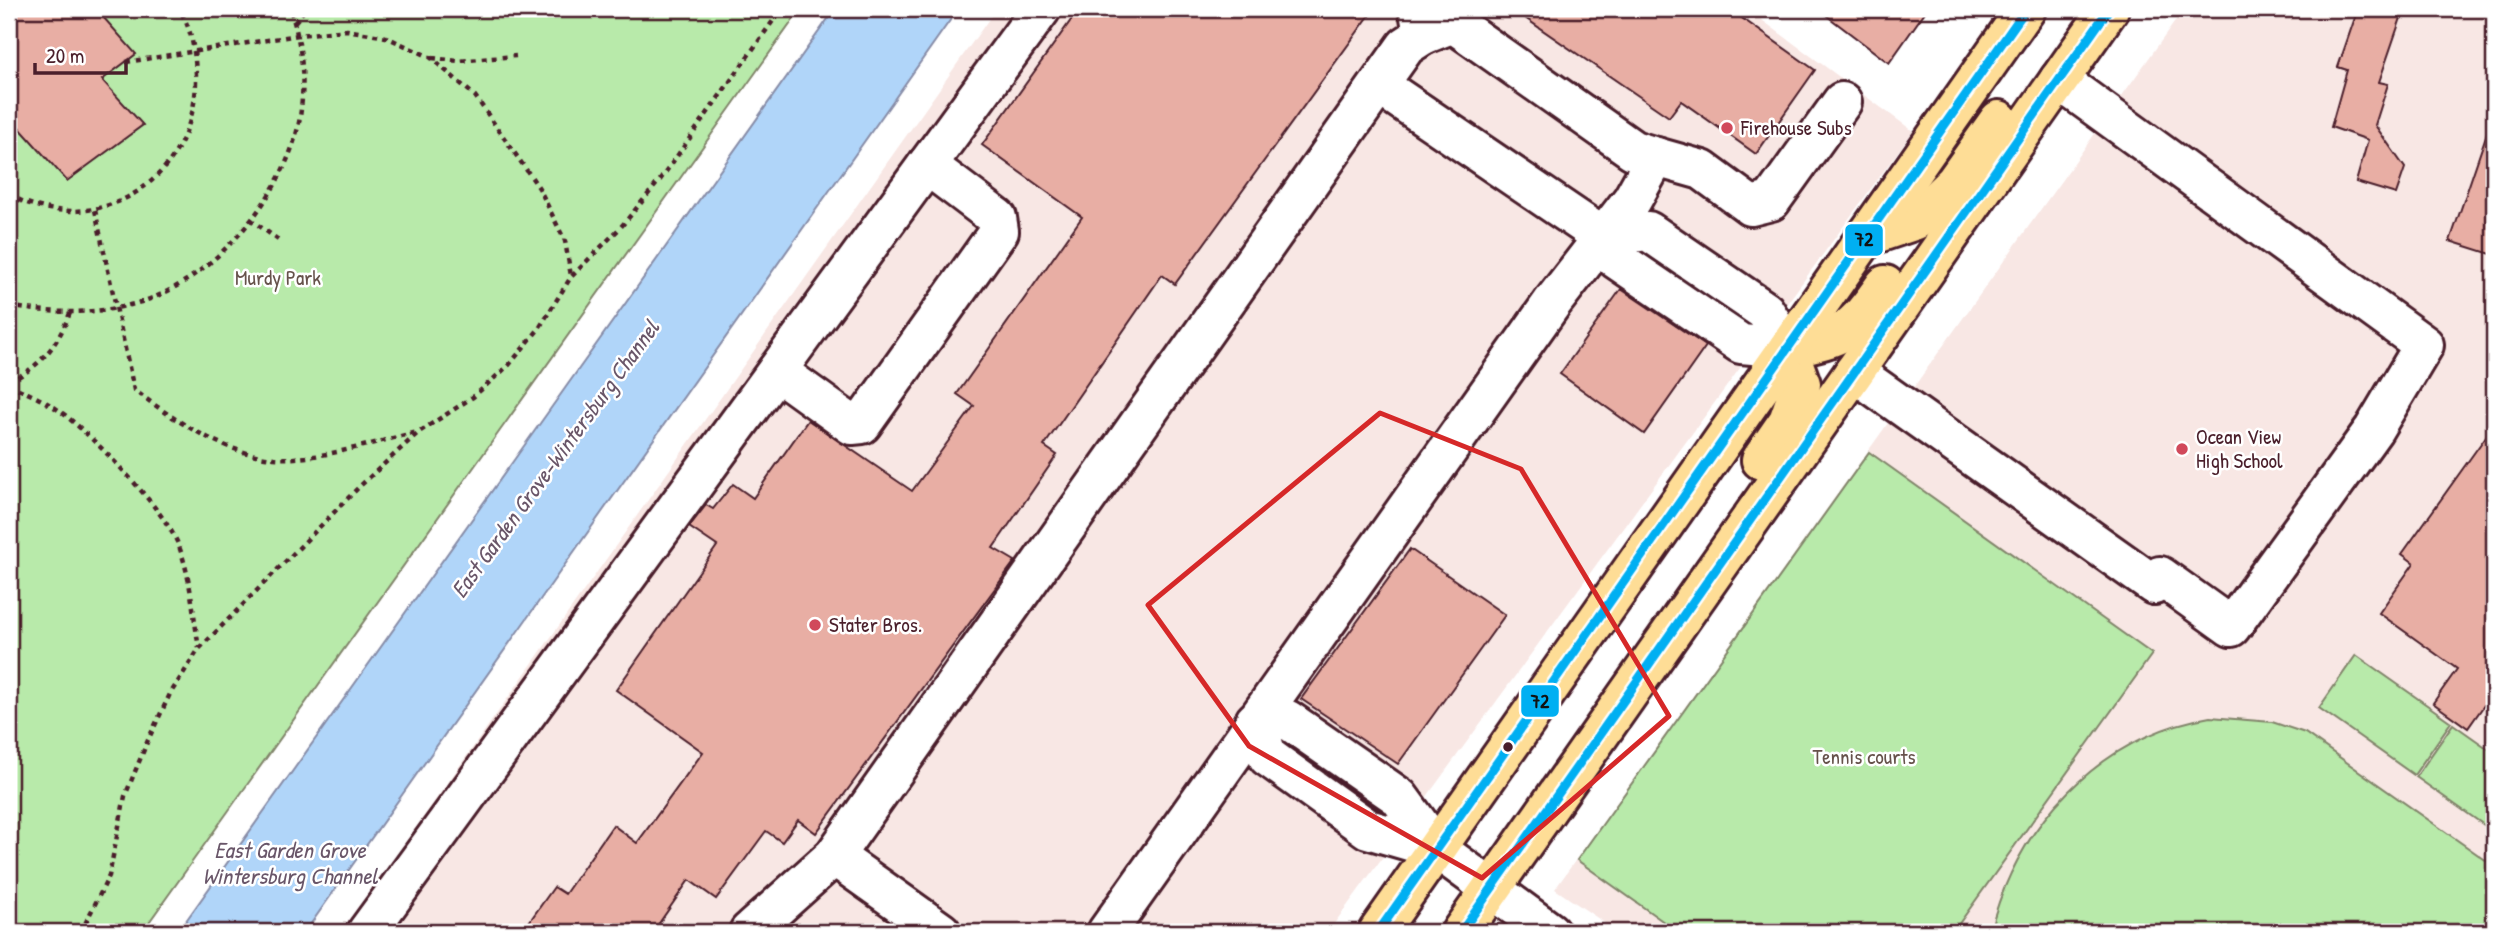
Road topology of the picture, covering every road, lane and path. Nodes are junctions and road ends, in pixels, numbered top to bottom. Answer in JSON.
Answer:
{"nodes":[{"id":1,"x":179,"y":9,"type":"edge"},
{"id":2,"x":290,"y":9,"type":"edge"},
{"id":3,"x":305,"y":9,"type":"edge"},
{"id":4,"x":778,"y":9,"type":"edge"},
{"id":5,"x":1041,"y":9,"type":"edge"},
{"id":6,"x":2026,"y":9,"type":"edge"},
{"id":7,"x":2080,"y":9,"type":"edge"},
{"id":8,"x":2109,"y":9,"type":"edge"},
{"id":9,"x":1420,"y":22,"type":"edge"},
{"id":10,"x":295,"y":23,"type":"junction"},
{"id":11,"x":299,"y":34,"type":"junction"},
{"id":12,"x":195,"y":51,"type":"junction"},
{"id":13,"x":516,"y":57,"type":"dead end"},
{"id":14,"x":432,"y":58,"type":"junction"},
{"id":15,"x":126,"y":62,"type":"dead end"},
{"id":16,"x":2059,"y":80,"type":"junction"},
{"id":17,"x":1379,"y":85,"type":"junction"},
{"id":18,"x":1842,"y":102,"type":"dead end"},
{"id":19,"x":1656,"y":157,"type":"junction"},
{"id":20,"x":927,"y":165,"type":"junction"},
{"id":21,"x":9,"y":195,"type":"edge"},
{"id":22,"x":95,"y":209,"type":"junction"},
{"id":23,"x":250,"y":219,"type":"junction"},
{"id":24,"x":1960,"y":222,"type":"junction"},
{"id":25,"x":1603,"y":237,"type":"junction"},
{"id":26,"x":1866,"y":237,"type":"junction"},
{"id":27,"x":281,"y":242,"type":"dead end"},
{"id":28,"x":571,"y":277,"type":"junction"},
{"id":29,"x":9,"y":306,"type":"edge"},
{"id":30,"x":117,"y":307,"type":"junction"},
{"id":31,"x":70,"y":313,"type":"junction"},
{"id":32,"x":1788,"y":348,"type":"junction"},
{"id":33,"x":777,"y":371,"type":"junction"},
{"id":34,"x":1854,"y":372,"type":"junction"},
{"id":35,"x":9,"y":384,"type":"edge"},
{"id":36,"x":419,"y":432,"type":"junction"},
{"id":37,"x":1720,"y":564,"type":"junction"},
{"id":38,"x":199,"y":649,"type":"junction"},
{"id":39,"x":1255,"y":722,"type":"junction"},
{"id":40,"x":1437,"y":849,"type":"junction"},
{"id":41,"x":834,"y":856,"type":"junction"},
{"id":42,"x":1492,"y":889,"type":"junction"},
{"id":43,"x":929,"y":929,"type":"edge"},
{"id":44,"x":81,"y":932,"type":"edge"},
{"id":45,"x":367,"y":932,"type":"edge"},
{"id":46,"x":749,"y":932,"type":"edge"},
{"id":47,"x":1107,"y":932,"type":"edge"},
{"id":48,"x":1378,"y":932,"type":"edge"},
{"id":49,"x":1461,"y":932,"type":"edge"},
{"id":50,"x":1550,"y":932,"type":"edge"}],
"edges":[{"from":1,"to":12,"type":"path"},
{"from":2,"to":10,"type":"path"},
{"from":3,"to":10,"type":"path"},
{"from":4,"to":28,"type":"path"},
{"from":5,"to":20,"type":"lane"},
{"from":6,"to":26,"type":"main road"},
{"from":7,"to":16,"type":"main road"},
{"from":8,"to":16,"type":"main road"},
{"from":9,"to":17,"type":"lane"},
{"from":9,"to":19,"type":"lane"},
{"from":10,"to":11,"type":"path"},
{"from":11,"to":12,"type":"path"},
{"from":11,"to":14,"type":"path"},
{"from":11,"to":23,"type":"path"},
{"from":12,"to":15,"type":"path"},
{"from":12,"to":22,"type":"path"},
{"from":13,"to":14,"type":"path"},
{"from":14,"to":28,"type":"path"},
{"from":16,"to":24,"type":"main road"},
{"from":16,"to":26,"type":"main road"},
{"from":16,"to":34,"type":"lane"},
{"from":17,"to":25,"type":"lane"},
{"from":17,"to":41,"type":"lane"},
{"from":18,"to":19,"type":"lane"},
{"from":19,"to":25,"type":"lane"},
{"from":20,"to":33,"type":"lane"},
{"from":20,"to":33,"type":"lane"},
{"from":21,"to":22,"type":"path"},
{"from":22,"to":30,"type":"path"},
{"from":23,"to":27,"type":"path"},
{"from":23,"to":30,"type":"path"},
{"from":24,"to":32,"type":"main road"},
{"from":24,"to":34,"type":"main road"},
{"from":25,"to":32,"type":"lane"},
{"from":25,"to":39,"type":"lane"},
{"from":26,"to":32,"type":"main road"},
{"from":28,"to":36,"type":"path"},
{"from":29,"to":31,"type":"path"},
{"from":30,"to":31,"type":"path"},
{"from":30,"to":36,"type":"path"},
{"from":31,"to":35,"type":"path"},
{"from":32,"to":37,"type":"main road"},
{"from":32,"to":40,"type":"main road"},
{"from":33,"to":45,"type":"lane"},
{"from":34,"to":37,"type":"main road"},
{"from":35,"to":38,"type":"path"},
{"from":36,"to":38,"type":"path"},
{"from":37,"to":42,"type":"main road"},
{"from":38,"to":44,"type":"path"},
{"from":39,"to":40,"type":"lane"},
{"from":39,"to":47,"type":"lane"},
{"from":40,"to":42,"type":"lane"},
{"from":40,"to":48,"type":"main road"},
{"from":41,"to":43,"type":"lane"},
{"from":41,"to":46,"type":"lane"},
{"from":42,"to":49,"type":"main road"},
{"from":42,"to":50,"type":"lane"}]}
